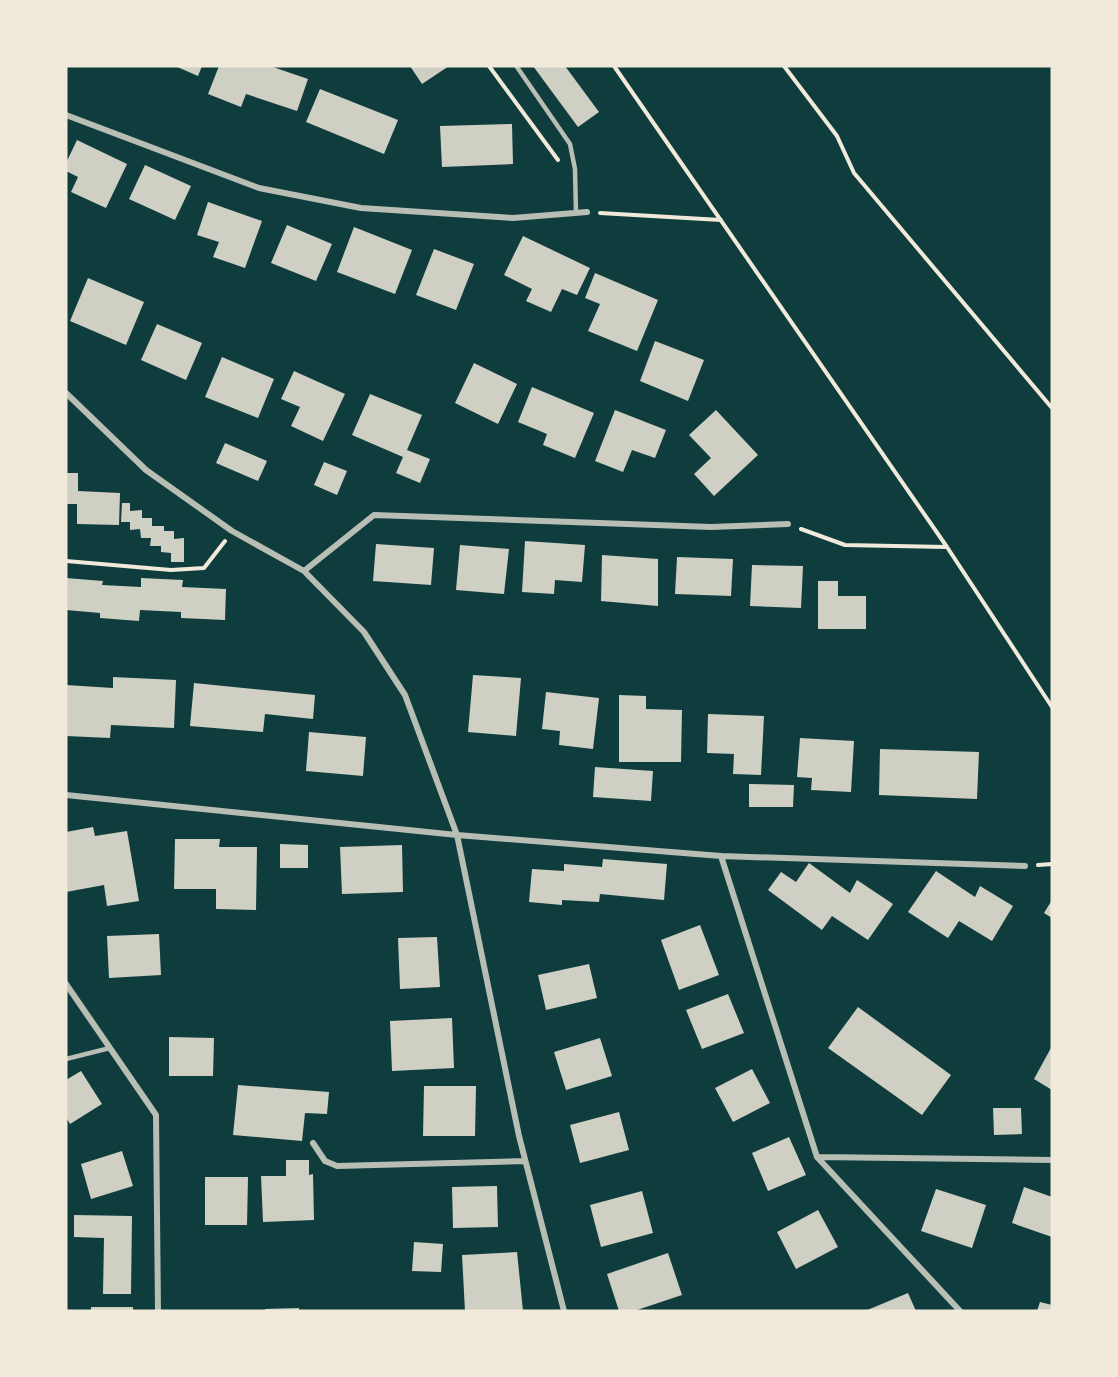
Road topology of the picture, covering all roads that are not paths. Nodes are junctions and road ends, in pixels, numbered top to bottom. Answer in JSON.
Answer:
{"nodes":[{"id":1,"x":517,"y":67,"type":"edge"},
{"id":2,"x":66,"y":115,"type":"edge"},
{"id":3,"x":587,"y":212,"type":"road end"},
{"id":4,"x":576,"y":213,"type":"junction"},
{"id":5,"x":66,"y":393,"type":"edge"},
{"id":6,"x":788,"y":524,"type":"road end"},
{"id":7,"x":304,"y":571,"type":"junction"},
{"id":8,"x":66,"y":795,"type":"edge"},
{"id":9,"x":457,"y":835,"type":"junction"},
{"id":10,"x":721,"y":856,"type":"junction"},
{"id":11,"x":1024,"y":866,"type":"dead end"},
{"id":12,"x":66,"y":984,"type":"edge"},
{"id":13,"x":110,"y":1047,"type":"junction"},
{"id":14,"x":66,"y":1059,"type":"edge"},
{"id":15,"x":312,"y":1143,"type":"dead end"},
{"id":16,"x":818,"y":1157,"type":"junction"},
{"id":17,"x":1052,"y":1160,"type":"edge"},
{"id":18,"x":525,"y":1161,"type":"junction"},
{"id":19,"x":158,"y":1311,"type":"edge"},
{"id":20,"x":564,"y":1311,"type":"edge"},
{"id":21,"x":960,"y":1311,"type":"edge"}],
"edges":[{"from":1,"to":4,"type":"lane"},
{"from":2,"to":4,"type":"street"},
{"from":3,"to":4,"type":"street"},
{"from":5,"to":7,"type":"street"},
{"from":6,"to":7,"type":"street"},
{"from":7,"to":9,"type":"street"},
{"from":8,"to":9,"type":"street"},
{"from":9,"to":10,"type":"street"},
{"from":9,"to":18,"type":"street"},
{"from":10,"to":11,"type":"street"},
{"from":10,"to":16,"type":"street"},
{"from":12,"to":13,"type":"street"},
{"from":13,"to":14,"type":"lane"},
{"from":13,"to":19,"type":"street"},
{"from":15,"to":18,"type":"street"},
{"from":16,"to":17,"type":"street"},
{"from":16,"to":21,"type":"street"},
{"from":18,"to":20,"type":"street"}]}
